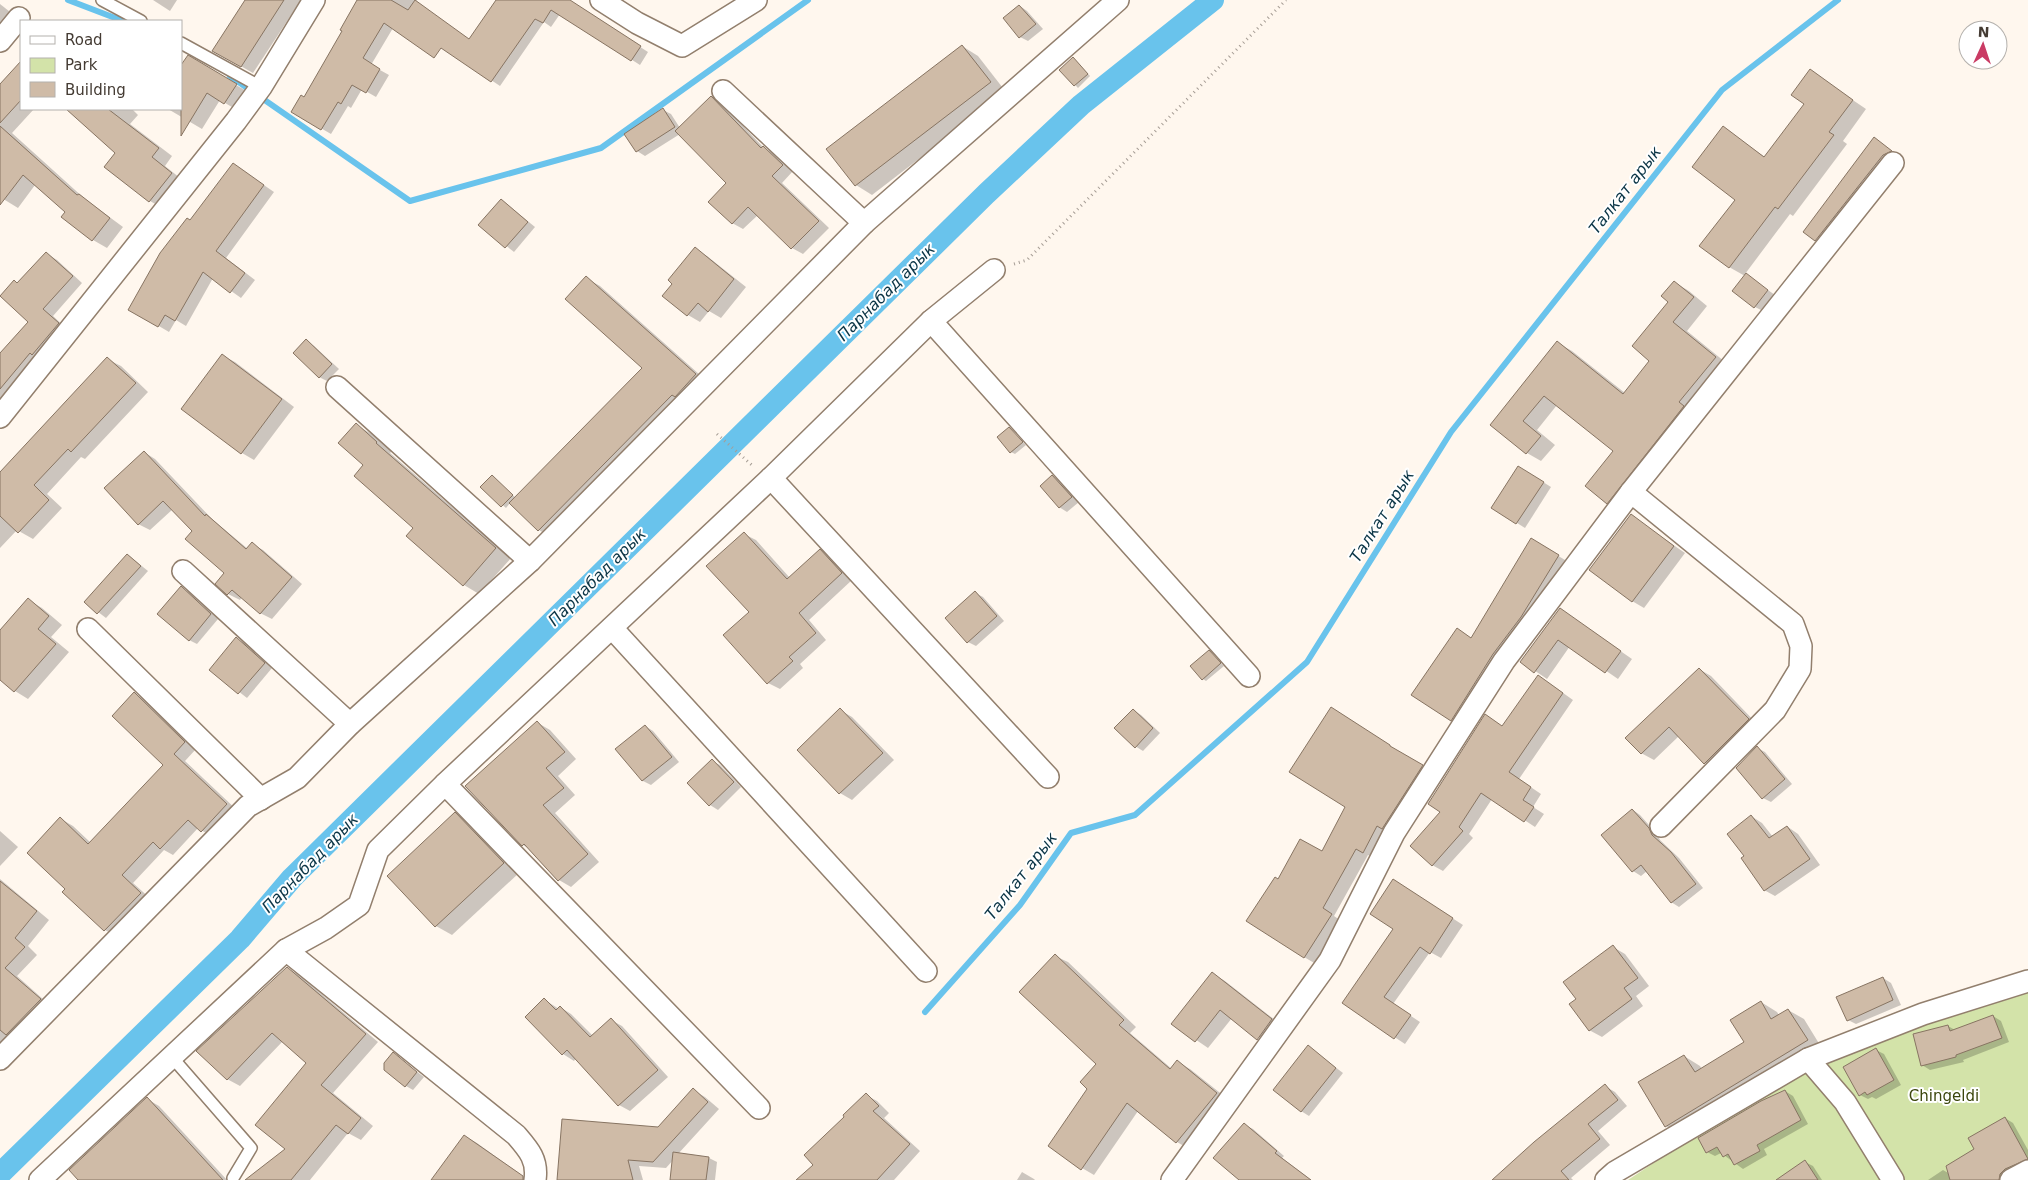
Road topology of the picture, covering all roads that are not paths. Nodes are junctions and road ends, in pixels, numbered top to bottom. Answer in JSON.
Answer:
{"nodes":[{"id":1,"x":102,"y":0,"type":"edge"},
{"id":2,"x":314,"y":0,"type":"edge"},
{"id":3,"x":602,"y":0,"type":"edge"},
{"id":4,"x":756,"y":0,"type":"edge"},
{"id":5,"x":1118,"y":0,"type":"edge"},
{"id":6,"x":20,"y":18,"type":"dead end"},
{"id":7,"x":139,"y":20,"type":"edge"},
{"id":8,"x":0,"y":41,"type":"edge"},
{"id":9,"x":182,"y":44,"type":"edge"},
{"id":10,"x":261,"y":87,"type":"junction"},
{"id":11,"x":723,"y":91,"type":"dead end"},
{"id":12,"x":1893,"y":163,"type":"dead end"},
{"id":13,"x":864,"y":223,"type":"junction"},
{"id":14,"x":994,"y":270,"type":"road end"},
{"id":15,"x":931,"y":321,"type":"junction"},
{"id":16,"x":337,"y":387,"type":"dead end"},
{"id":17,"x":0,"y":417,"type":"edge"},
{"id":18,"x":771,"y":478,"type":"junction"},
{"id":19,"x":1631,"y":492,"type":"junction"},
{"id":20,"x":530,"y":561,"type":"junction"},
{"id":21,"x":183,"y":571,"type":"dead end"},
{"id":22,"x":612,"y":628,"type":"junction"},
{"id":23,"x":88,"y":629,"type":"dead end"},
{"id":24,"x":1249,"y":676,"type":"dead end"},
{"id":25,"x":350,"y":724,"type":"junction"},
{"id":26,"x":1048,"y":777,"type":"dead end"},
{"id":27,"x":445,"y":784,"type":"junction"},
{"id":28,"x":261,"y":798,"type":"junction"},
{"id":29,"x":1661,"y":826,"type":"dead end"},
{"id":30,"x":286,"y":950,"type":"junction"},
{"id":31,"x":926,"y":971,"type":"dead end"},
{"id":32,"x":2028,"y":981,"type":"edge"},
{"id":33,"x":171,"y":1056,"type":"junction"},
{"id":34,"x":0,"y":1059,"type":"edge"},
{"id":35,"x":1808,"y":1059,"type":"junction"},
{"id":36,"x":759,"y":1108,"type":"dead end"},
{"id":37,"x":2028,"y":1171,"type":"edge"},
{"id":38,"x":233,"y":1178,"type":"dead end"},
{"id":39,"x":40,"y":1180,"type":"edge"},
{"id":40,"x":535,"y":1180,"type":"edge"},
{"id":41,"x":1172,"y":1180,"type":"edge"},
{"id":42,"x":1606,"y":1180,"type":"edge"},
{"id":43,"x":1893,"y":1180,"type":"edge"},
{"id":44,"x":2011,"y":1180,"type":"edge"}],
"edges":[{"from":1,"to":7,"type":"lane"},
{"from":2,"to":10,"type":"street"},
{"from":3,"to":4,"type":"street"},
{"from":5,"to":13,"type":"street"},
{"from":6,"to":8,"type":"street"},
{"from":9,"to":10,"type":"lane"},
{"from":10,"to":17,"type":"street"},
{"from":11,"to":13,"type":"street"},
{"from":12,"to":19,"type":"street"},
{"from":13,"to":20,"type":"street"},
{"from":14,"to":15,"type":"street"},
{"from":15,"to":18,"type":"street"},
{"from":15,"to":24,"type":"street"},
{"from":16,"to":20,"type":"street"},
{"from":18,"to":22,"type":"street"},
{"from":18,"to":26,"type":"street"},
{"from":19,"to":29,"type":"street"},
{"from":19,"to":41,"type":"street"},
{"from":20,"to":25,"type":"street"},
{"from":21,"to":25,"type":"street"},
{"from":22,"to":27,"type":"street"},
{"from":22,"to":31,"type":"street"},
{"from":23,"to":28,"type":"street"},
{"from":25,"to":28,"type":"street"},
{"from":27,"to":30,"type":"street"},
{"from":27,"to":36,"type":"street"},
{"from":28,"to":34,"type":"street"},
{"from":30,"to":33,"type":"street"},
{"from":30,"to":40,"type":"street"},
{"from":32,"to":35,"type":"street"},
{"from":33,"to":38,"type":"lane"},
{"from":33,"to":39,"type":"street"},
{"from":35,"to":42,"type":"street"},
{"from":35,"to":43,"type":"street"},
{"from":37,"to":44,"type":"street"}]}
